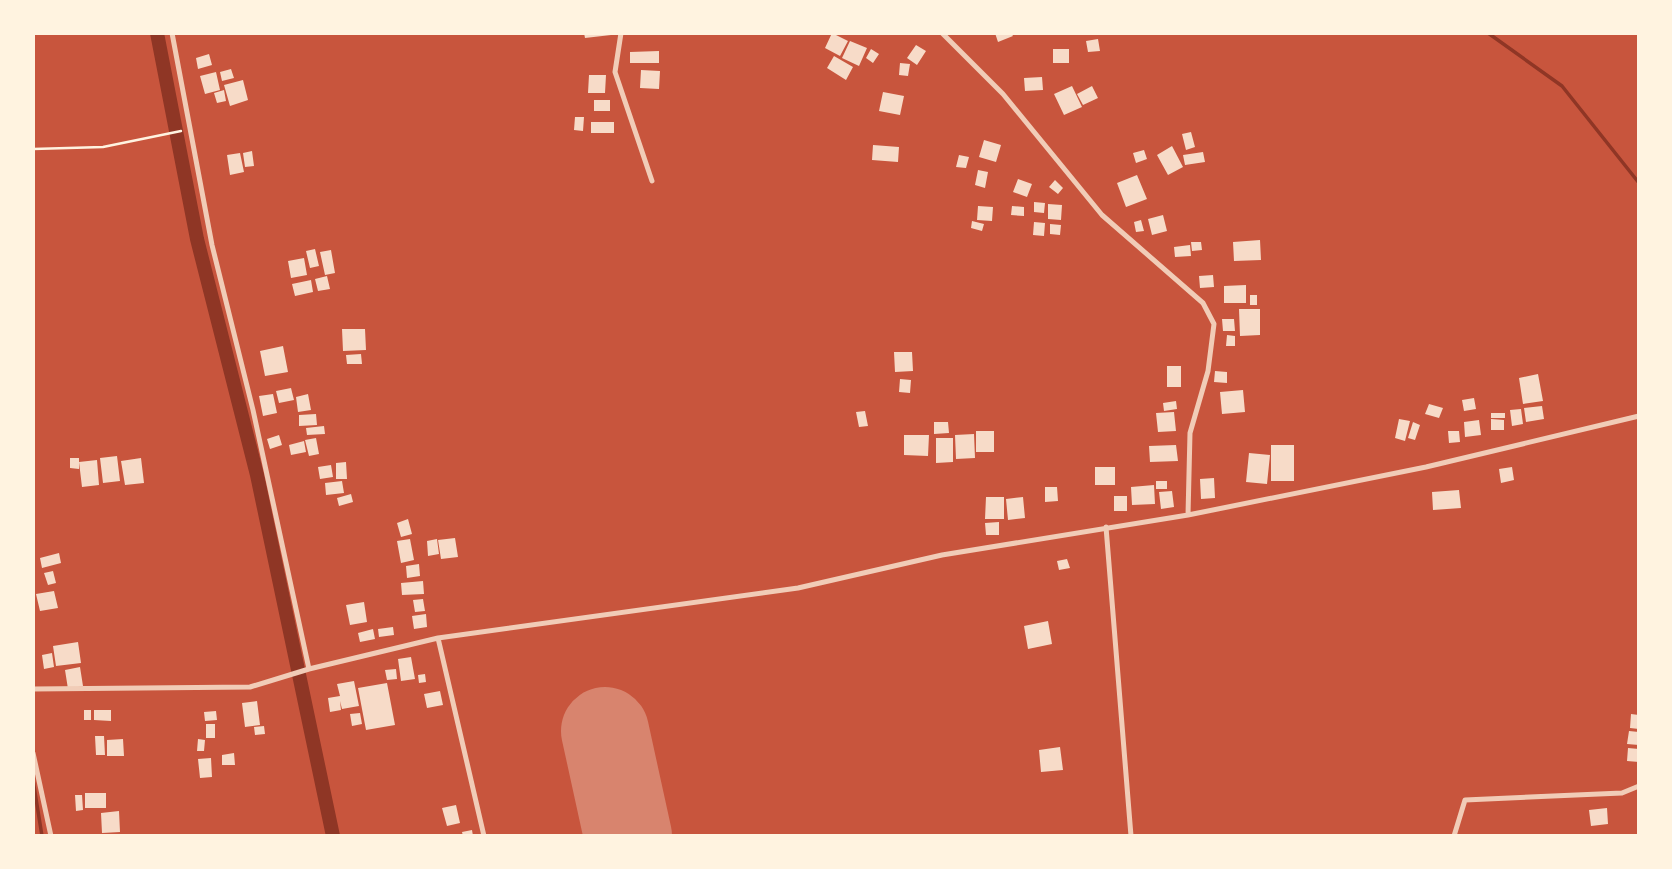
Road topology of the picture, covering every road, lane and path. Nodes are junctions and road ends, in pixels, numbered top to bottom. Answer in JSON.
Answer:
{"nodes":[{"id":1,"x":172,"y":33,"type":"edge"},
{"id":2,"x":621,"y":33,"type":"edge"},
{"id":3,"x":942,"y":33,"type":"edge"},
{"id":4,"x":181,"y":131,"type":"dead end"},
{"id":5,"x":33,"y":149,"type":"edge"},
{"id":6,"x":652,"y":181,"type":"dead end"},
{"id":7,"x":1639,"y":416,"type":"edge"},
{"id":8,"x":1188,"y":515,"type":"junction"},
{"id":9,"x":1106,"y":527,"type":"junction"},
{"id":10,"x":438,"y":638,"type":"junction"},
{"id":11,"x":307,"y":670,"type":"junction"},
{"id":12,"x":33,"y":689,"type":"edge"},
{"id":13,"x":33,"y":753,"type":"edge"},
{"id":14,"x":1639,"y":786,"type":"edge"},
{"id":15,"x":51,"y":836,"type":"edge"},
{"id":16,"x":484,"y":836,"type":"edge"},
{"id":17,"x":1131,"y":836,"type":"edge"},
{"id":18,"x":1454,"y":836,"type":"edge"}],
"edges":[{"from":1,"to":11,"type":"street"},
{"from":2,"to":6,"type":"street"},
{"from":3,"to":8,"type":"street"},
{"from":4,"to":5,"type":"path"},
{"from":7,"to":8,"type":"street"},
{"from":8,"to":9,"type":"street"},
{"from":9,"to":10,"type":"street"},
{"from":9,"to":17,"type":"street"},
{"from":10,"to":11,"type":"street"},
{"from":10,"to":16,"type":"street"},
{"from":11,"to":12,"type":"street"},
{"from":13,"to":15,"type":"street"},
{"from":14,"to":18,"type":"street"}]}
